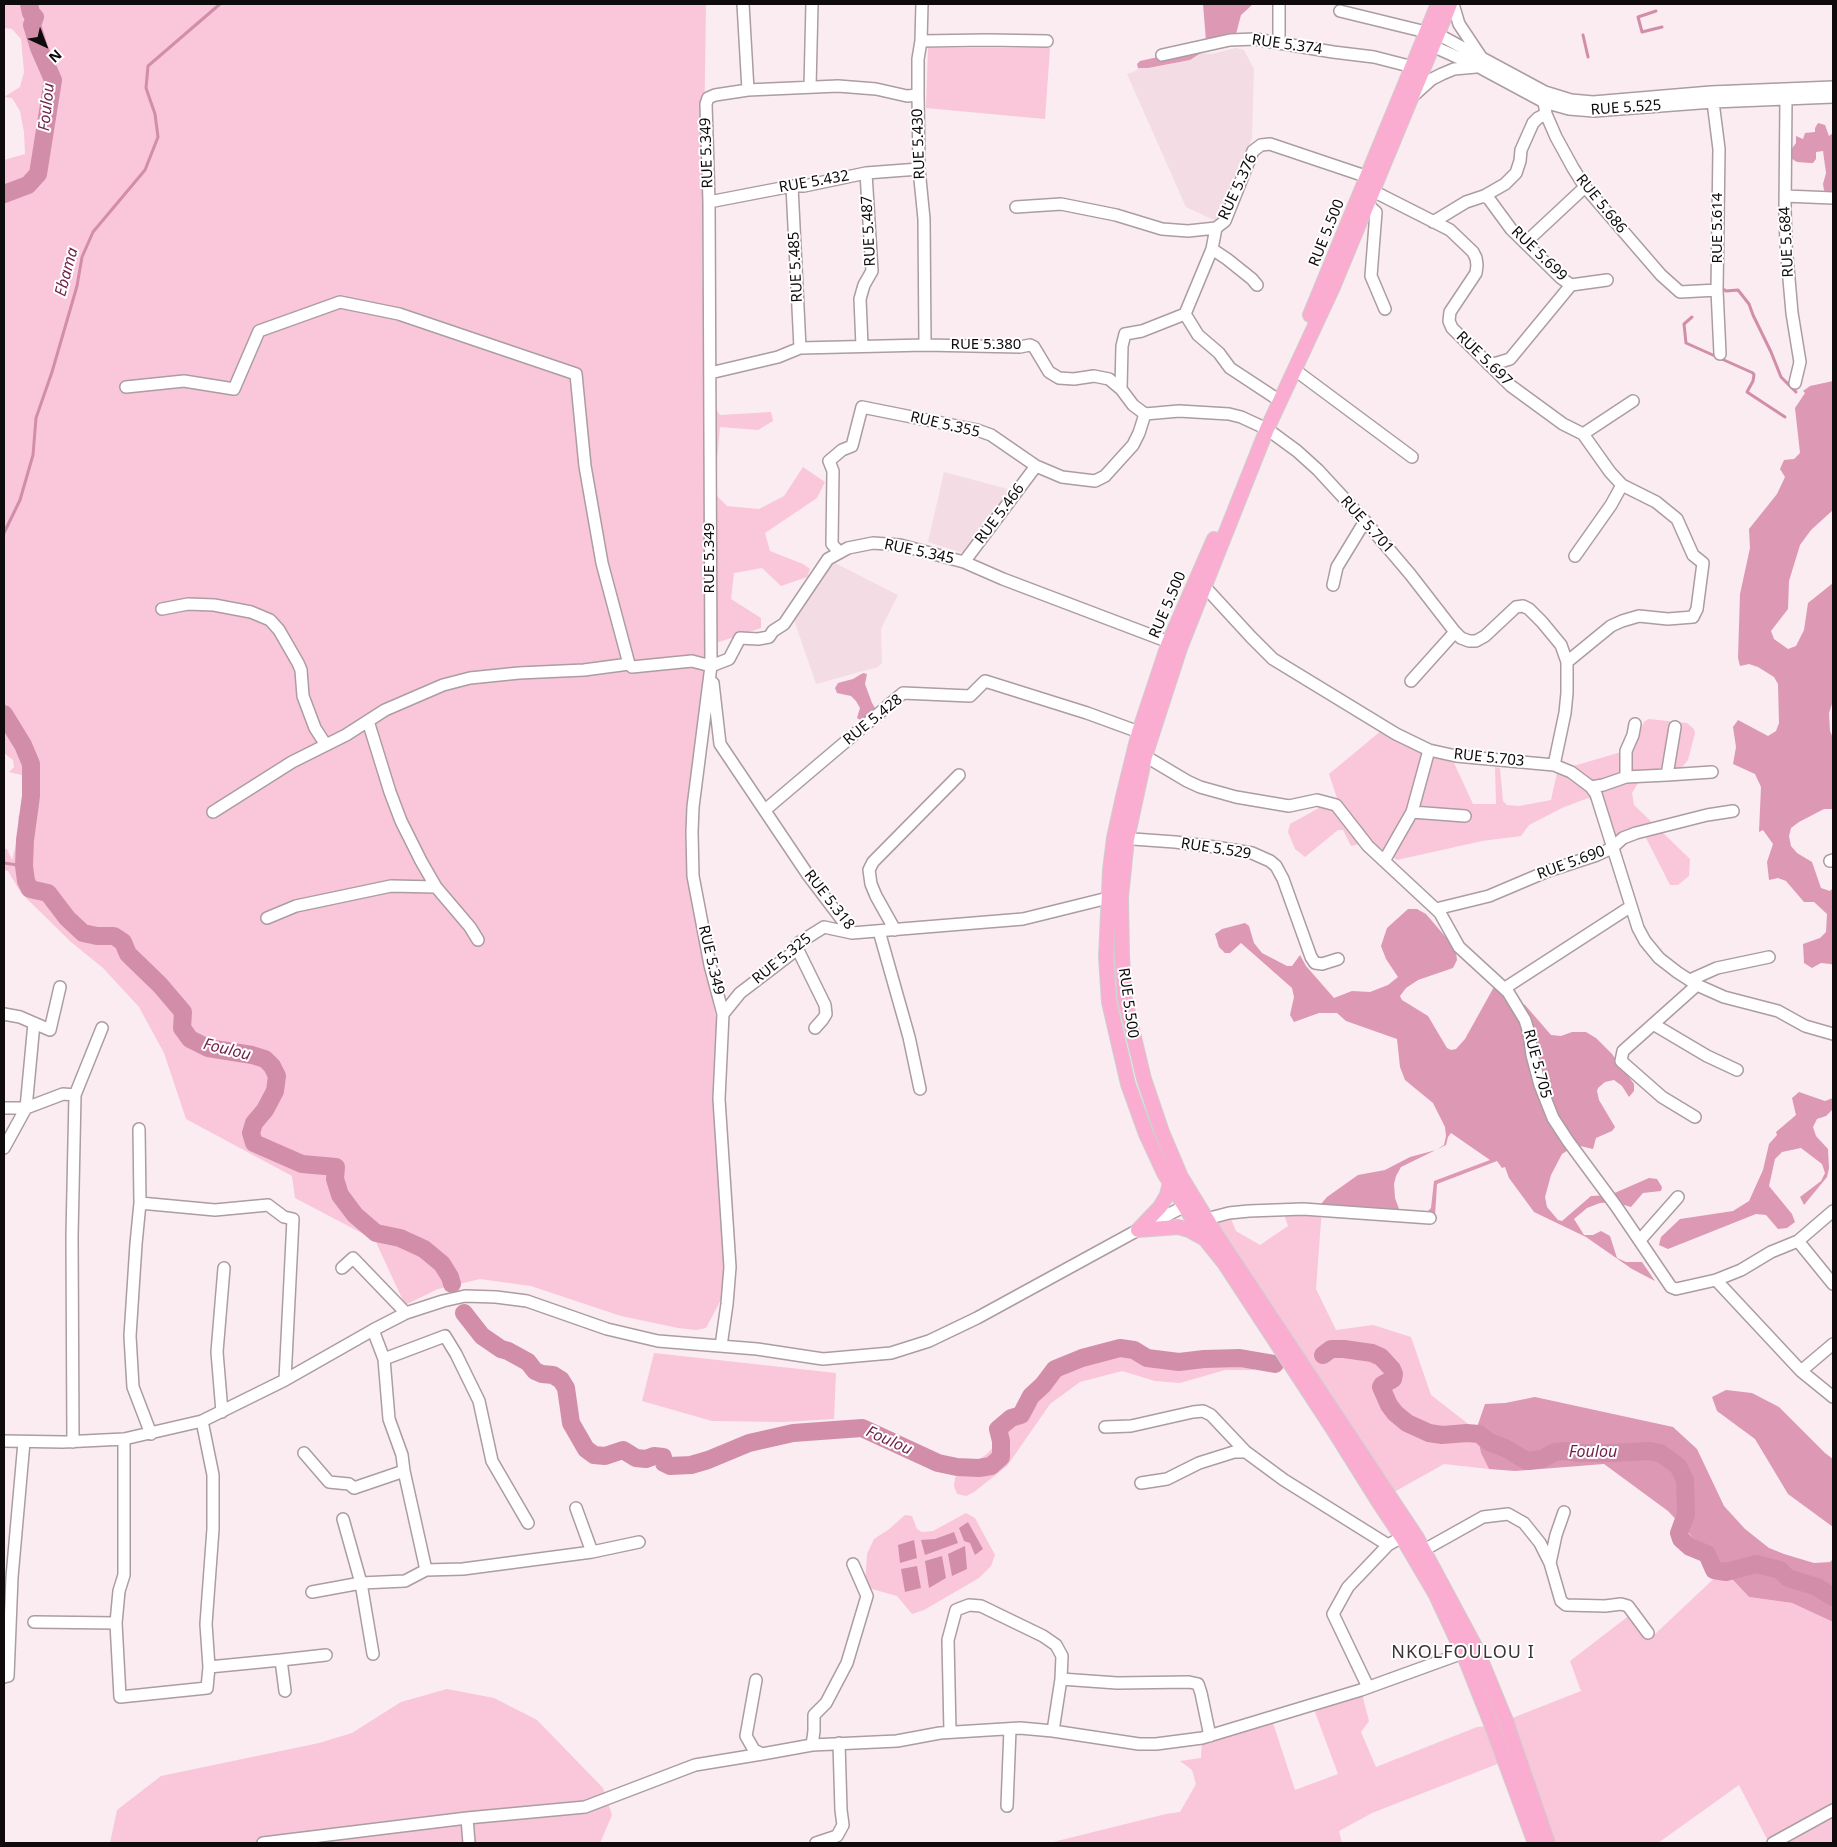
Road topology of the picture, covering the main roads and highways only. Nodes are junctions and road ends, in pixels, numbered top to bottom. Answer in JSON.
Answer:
{"nodes":[{"id":1,"x":1438,"y":4,"type":"edge"},
{"id":2,"x":1452,"y":4,"type":"edge"},
{"id":3,"x":1429,"y":37,"type":"junction"},
{"id":4,"x":1264,"y":428,"type":"junction"},
{"id":5,"x":1121,"y":839,"type":"junction"},
{"id":6,"x":1114,"y":898,"type":"junction"},
{"id":7,"x":1170,"y":1183,"type":"junction"},
{"id":8,"x":1190,"y":1204,"type":"junction"},
{"id":9,"x":1211,"y":1237,"type":"junction"},
{"id":10,"x":1529,"y":1808,"type":"junction"},
{"id":11,"x":1535,"y":1843,"type":"edge"},
{"id":12,"x":1548,"y":1843,"type":"edge"}],
"edges":[{"from":1,"to":3,"type":"main road","name":"RUE 5.500"},
{"from":2,"to":3,"type":"main road","name":"RUE 5.500"},
{"from":3,"to":4,"type":"main road","name":"RUE 5.500"},
{"from":3,"to":4,"type":"main road","name":"RUE 5.500"},
{"from":4,"to":5,"type":"main road","name":"RUE 5.500"},
{"from":4,"to":5,"type":"main road","name":"RUE 5.500"},
{"from":5,"to":6,"type":"main road","name":"RUE 5.500"},
{"from":6,"to":7,"type":"main road","name":"RUE 5.500"},
{"from":6,"to":8,"type":"main road","name":"RUE 5.500"},
{"from":7,"to":8,"type":"main road","name":"RUE 5.500"},
{"from":7,"to":9,"type":"main road"},
{"from":8,"to":9,"type":"main road","name":"RUE 5.500"},
{"from":8,"to":9,"type":"main road","name":"RUE 5.500"},
{"from":9,"to":10,"type":"main road"},
{"from":9,"to":10,"type":"main road"},
{"from":10,"to":11,"type":"main road"},
{"from":10,"to":12,"type":"main road"}]}
